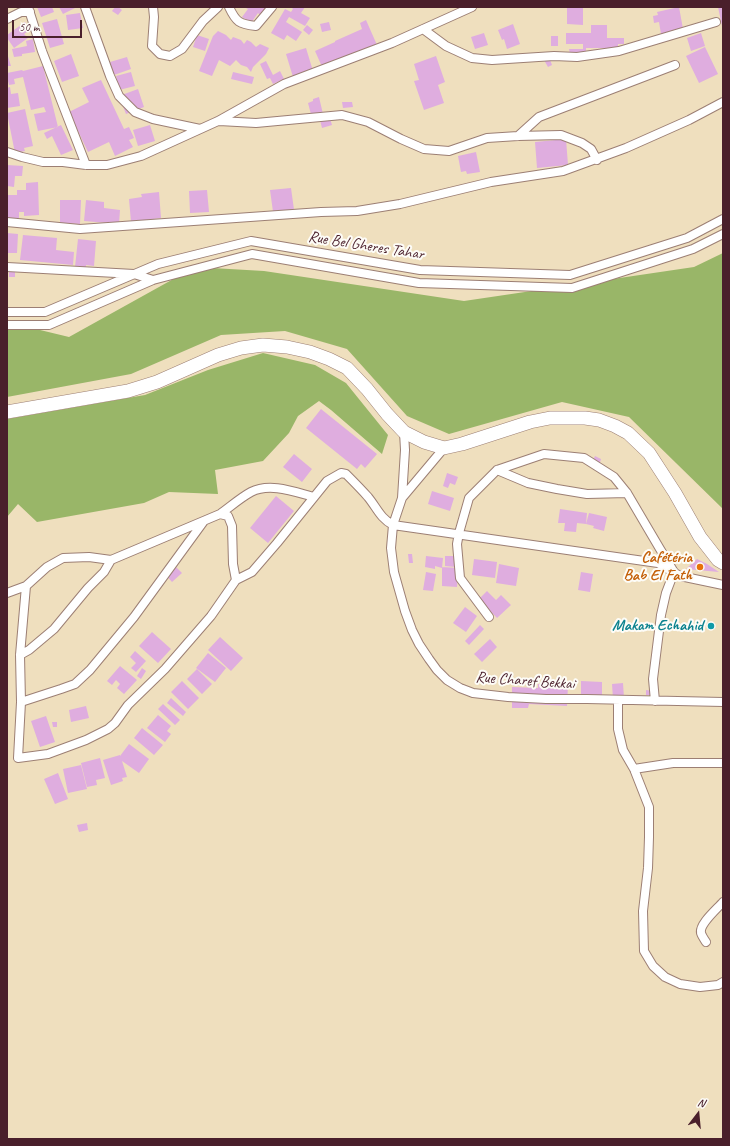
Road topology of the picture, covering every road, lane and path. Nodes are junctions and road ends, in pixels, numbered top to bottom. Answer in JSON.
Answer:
{"nodes":[{"id":1,"x":85,"y":7,"type":"edge"},
{"id":2,"x":153,"y":7,"type":"edge"},
{"id":3,"x":218,"y":7,"type":"edge"},
{"id":4,"x":228,"y":7,"type":"edge"},
{"id":5,"x":272,"y":7,"type":"edge"},
{"id":6,"x":472,"y":7,"type":"edge"},
{"id":7,"x":29,"y":9,"type":"edge"},
{"id":8,"x":210,"y":13,"type":"junction"},
{"id":9,"x":7,"y":19,"type":"edge"},
{"id":10,"x":716,"y":22,"type":"dead end"},
{"id":11,"x":423,"y":29,"type":"junction"},
{"id":12,"x":675,"y":66,"type":"dead end"},
{"id":13,"x":723,"y":102,"type":"edge"},
{"id":14,"x":218,"y":121,"type":"junction"},
{"id":15,"x":200,"y":129,"type":"junction"},
{"id":16,"x":518,"y":136,"type":"junction"},
{"id":17,"x":7,"y":152,"type":"edge"},
{"id":18,"x":597,"y":160,"type":"junction"},
{"id":19,"x":86,"y":165,"type":"junction"},
{"id":20,"x":723,"y":219,"type":"edge"},
{"id":21,"x":7,"y":222,"type":"edge"},
{"id":22,"x":723,"y":234,"type":"edge"},
{"id":23,"x":7,"y":267,"type":"edge"},
{"id":24,"x":134,"y":274,"type":"junction"},
{"id":25,"x":153,"y":280,"type":"junction"},
{"id":26,"x":7,"y":312,"type":"edge"},
{"id":27,"x":7,"y":325,"type":"edge"},
{"id":28,"x":7,"y":412,"type":"edge"},
{"id":29,"x":404,"y":432,"type":"junction"},
{"id":30,"x":444,"y":448,"type":"junction"},
{"id":31,"x":497,"y":470,"type":"junction"},
{"id":32,"x":627,"y":493,"type":"junction"},
{"id":33,"x":405,"y":494,"type":"junction"},
{"id":34,"x":314,"y":497,"type":"junction"},
{"id":35,"x":220,"y":514,"type":"junction"},
{"id":36,"x":204,"y":520,"type":"junction"},
{"id":37,"x":393,"y":525,"type":"junction"},
{"id":38,"x":459,"y":534,"type":"junction"},
{"id":39,"x":660,"y":549,"type":"junction"},
{"id":40,"x":111,"y":560,"type":"junction"},
{"id":41,"x":723,"y":562,"type":"edge"},
{"id":42,"x":658,"y":563,"type":"junction"},
{"id":43,"x":677,"y":574,"type":"junction"},
{"id":44,"x":236,"y":580,"type":"junction"},
{"id":45,"x":723,"y":585,"type":"edge"},
{"id":46,"x":26,"y":586,"type":"junction"},
{"id":47,"x":7,"y":593,"type":"edge"},
{"id":48,"x":489,"y":617,"type":"dead end"},
{"id":49,"x":20,"y":655,"type":"junction"},
{"id":50,"x":618,"y":700,"type":"junction"},
{"id":51,"x":655,"y":701,"type":"junction"},
{"id":52,"x":21,"y":702,"type":"junction"},
{"id":53,"x":723,"y":702,"type":"edge"},
{"id":54,"x":723,"y":763,"type":"edge"},
{"id":55,"x":634,"y":769,"type":"junction"},
{"id":56,"x":723,"y":902,"type":"edge"},
{"id":57,"x":706,"y":942,"type":"dead end"},
{"id":58,"x":723,"y":982,"type":"edge"}],
"edges":[{"from":1,"to":15,"type":"street"},
{"from":2,"to":8,"type":"street"},
{"from":3,"to":8,"type":"street"},
{"from":4,"to":5,"type":"street"},
{"from":4,"to":8,"type":"street"},
{"from":6,"to":11,"type":"street"},
{"from":7,"to":9,"type":"street"},
{"from":7,"to":19,"type":"street"},
{"from":10,"to":11,"type":"street"},
{"from":11,"to":14,"type":"street"},
{"from":12,"to":16,"type":"street"},
{"from":13,"to":18,"type":"street"},
{"from":14,"to":15,"type":"street"},
{"from":14,"to":16,"type":"street"},
{"from":15,"to":19,"type":"street"},
{"from":16,"to":18,"type":"street"},
{"from":17,"to":19,"type":"street"},
{"from":18,"to":21,"type":"street"},
{"from":20,"to":24,"type":"street","name":"Rue Bel Gheres Tahar"},
{"from":22,"to":25,"type":"street","name":"Rue Bel Gheres Tahar"},
{"from":23,"to":24,"type":"street"},
{"from":24,"to":25,"type":"street"},
{"from":24,"to":26,"type":"street","name":"Rue Bel Gheres Tahar"},
{"from":25,"to":27,"type":"street","name":"Rue Bel Gheres Tahar"},
{"from":28,"to":29,"type":"main road"},
{"from":29,"to":30,"type":"main road"},
{"from":29,"to":33,"type":"street"},
{"from":30,"to":33,"type":"street","name":"Rue Charef Bekkai"},
{"from":30,"to":41,"type":"main road"},
{"from":31,"to":32,"type":"street"},
{"from":31,"to":32,"type":"street"},
{"from":31,"to":38,"type":"street"},
{"from":32,"to":39,"type":"street"},
{"from":33,"to":37,"type":"street","name":"Rue Charef Bekkai"},
{"from":34,"to":35,"type":"street"},
{"from":34,"to":37,"type":"street"},
{"from":34,"to":44,"type":"street"},
{"from":35,"to":36,"type":"street"},
{"from":35,"to":44,"type":"street"},
{"from":36,"to":40,"type":"street"},
{"from":36,"to":52,"type":"street"},
{"from":37,"to":38,"type":"street"},
{"from":37,"to":50,"type":"street","name":"Rue Charef Bekkai"},
{"from":38,"to":42,"type":"street"},
{"from":38,"to":48,"type":"street"},
{"from":39,"to":42,"type":"street"},
{"from":39,"to":43,"type":"street"},
{"from":40,"to":46,"type":"street"},
{"from":40,"to":49,"type":"street"},
{"from":42,"to":43,"type":"street"},
{"from":43,"to":45,"type":"street"},
{"from":43,"to":51,"type":"street"},
{"from":44,"to":52,"type":"street"},
{"from":46,"to":47,"type":"street"},
{"from":46,"to":49,"type":"street"},
{"from":49,"to":52,"type":"street"},
{"from":50,"to":51,"type":"street","name":"Rue Charef Bekkai"},
{"from":50,"to":55,"type":"street"},
{"from":51,"to":53,"type":"street","name":"Rue Charef Bekkai"},
{"from":54,"to":55,"type":"street"},
{"from":55,"to":58,"type":"street"},
{"from":56,"to":57,"type":"street"}]}
